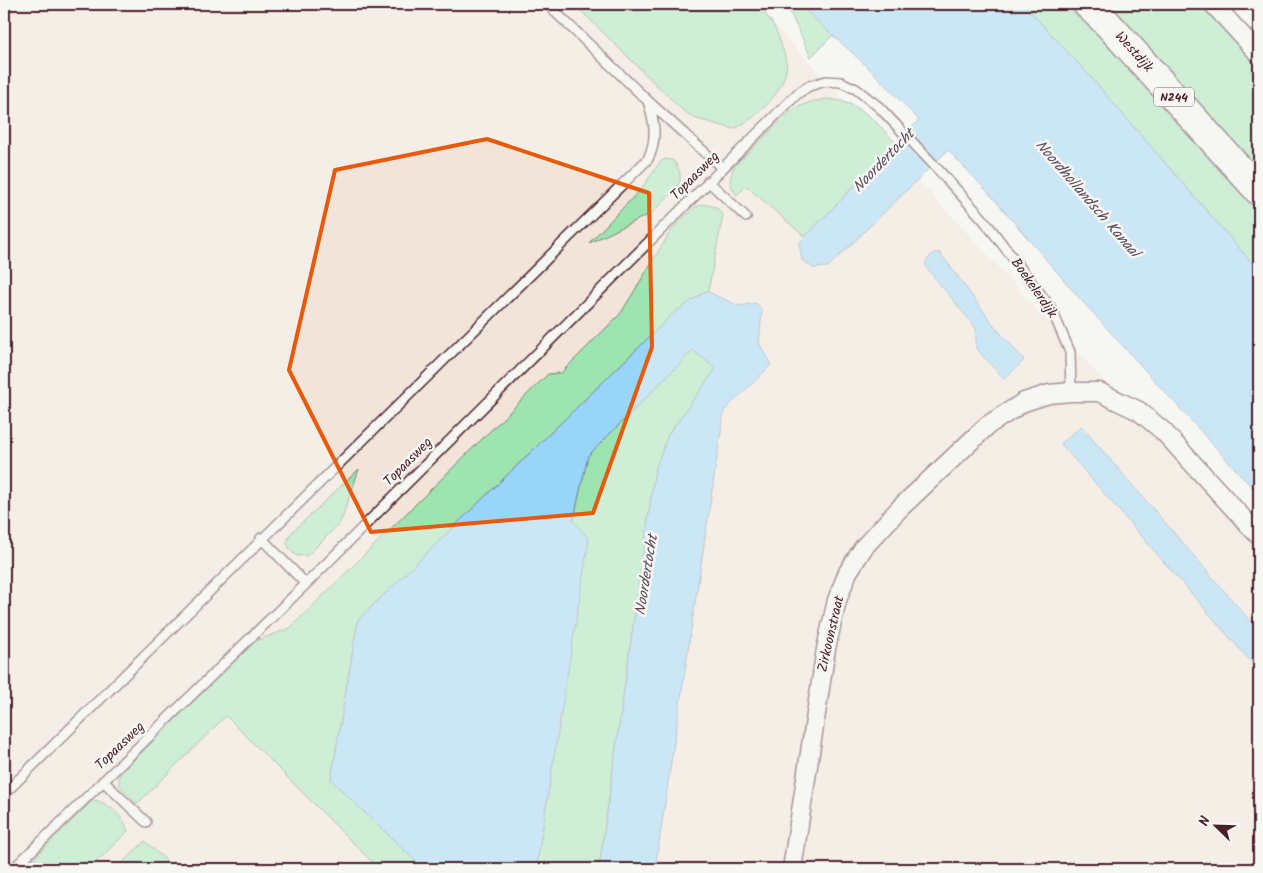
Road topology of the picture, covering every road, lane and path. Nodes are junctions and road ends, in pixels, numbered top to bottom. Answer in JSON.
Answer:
{"nodes":[{"id":1,"x":547,"y":4,"type":"edge"},
{"id":2,"x":1087,"y":4,"type":"edge"},
{"id":3,"x":1213,"y":4,"type":"edge"},
{"id":4,"x":1256,"y":43,"type":"edge"},
{"id":5,"x":826,"y":81,"type":"joint"},
{"id":6,"x":648,"y":101,"type":"junction"},
{"id":7,"x":722,"y":168,"type":"junction"},
{"id":8,"x":708,"y":181,"type":"junction"},
{"id":9,"x":1259,"y":191,"type":"edge"},
{"id":10,"x":746,"y":217,"type":"dead end"},
{"id":11,"x":1071,"y":392,"type":"junction"},
{"id":12,"x":1259,"y":536,"type":"edge"},
{"id":13,"x":262,"y":538,"type":"junction"},
{"id":14,"x":306,"y":584,"type":"junction"},
{"id":15,"x":103,"y":781,"type":"junction"},
{"id":16,"x":4,"y":794,"type":"edge"},
{"id":17,"x":146,"y":822,"type":"dead end"},
{"id":18,"x":13,"y":869,"type":"edge"},
{"id":19,"x":792,"y":869,"type":"edge"}],
"edges":[{"from":1,"to":6,"type":"lane"},
{"from":2,"to":9,"type":"main road","name":"Westdijk","number":"N244"},
{"from":3,"to":4,"type":"street"},
{"from":5,"to":7,"type":"lane","name":"Topaasweg"},
{"from":5,"to":11,"type":"lane","name":"Boekelerdijk"},
{"from":6,"to":7,"type":"lane"},
{"from":6,"to":13,"type":"lane"},
{"from":7,"to":8,"type":"lane","name":"Topaasweg"},
{"from":8,"to":10,"type":"lane"},
{"from":8,"to":14,"type":"lane","name":"Topaasweg"},
{"from":11,"to":12,"type":"street"},
{"from":11,"to":19,"type":"street","name":"Zirkoonstraat"},
{"from":13,"to":14,"type":"lane"},
{"from":13,"to":16,"type":"lane"},
{"from":14,"to":15,"type":"lane","name":"Topaasweg"},
{"from":15,"to":17,"type":"lane"},
{"from":15,"to":18,"type":"lane","name":"Topaasweg"}]}
